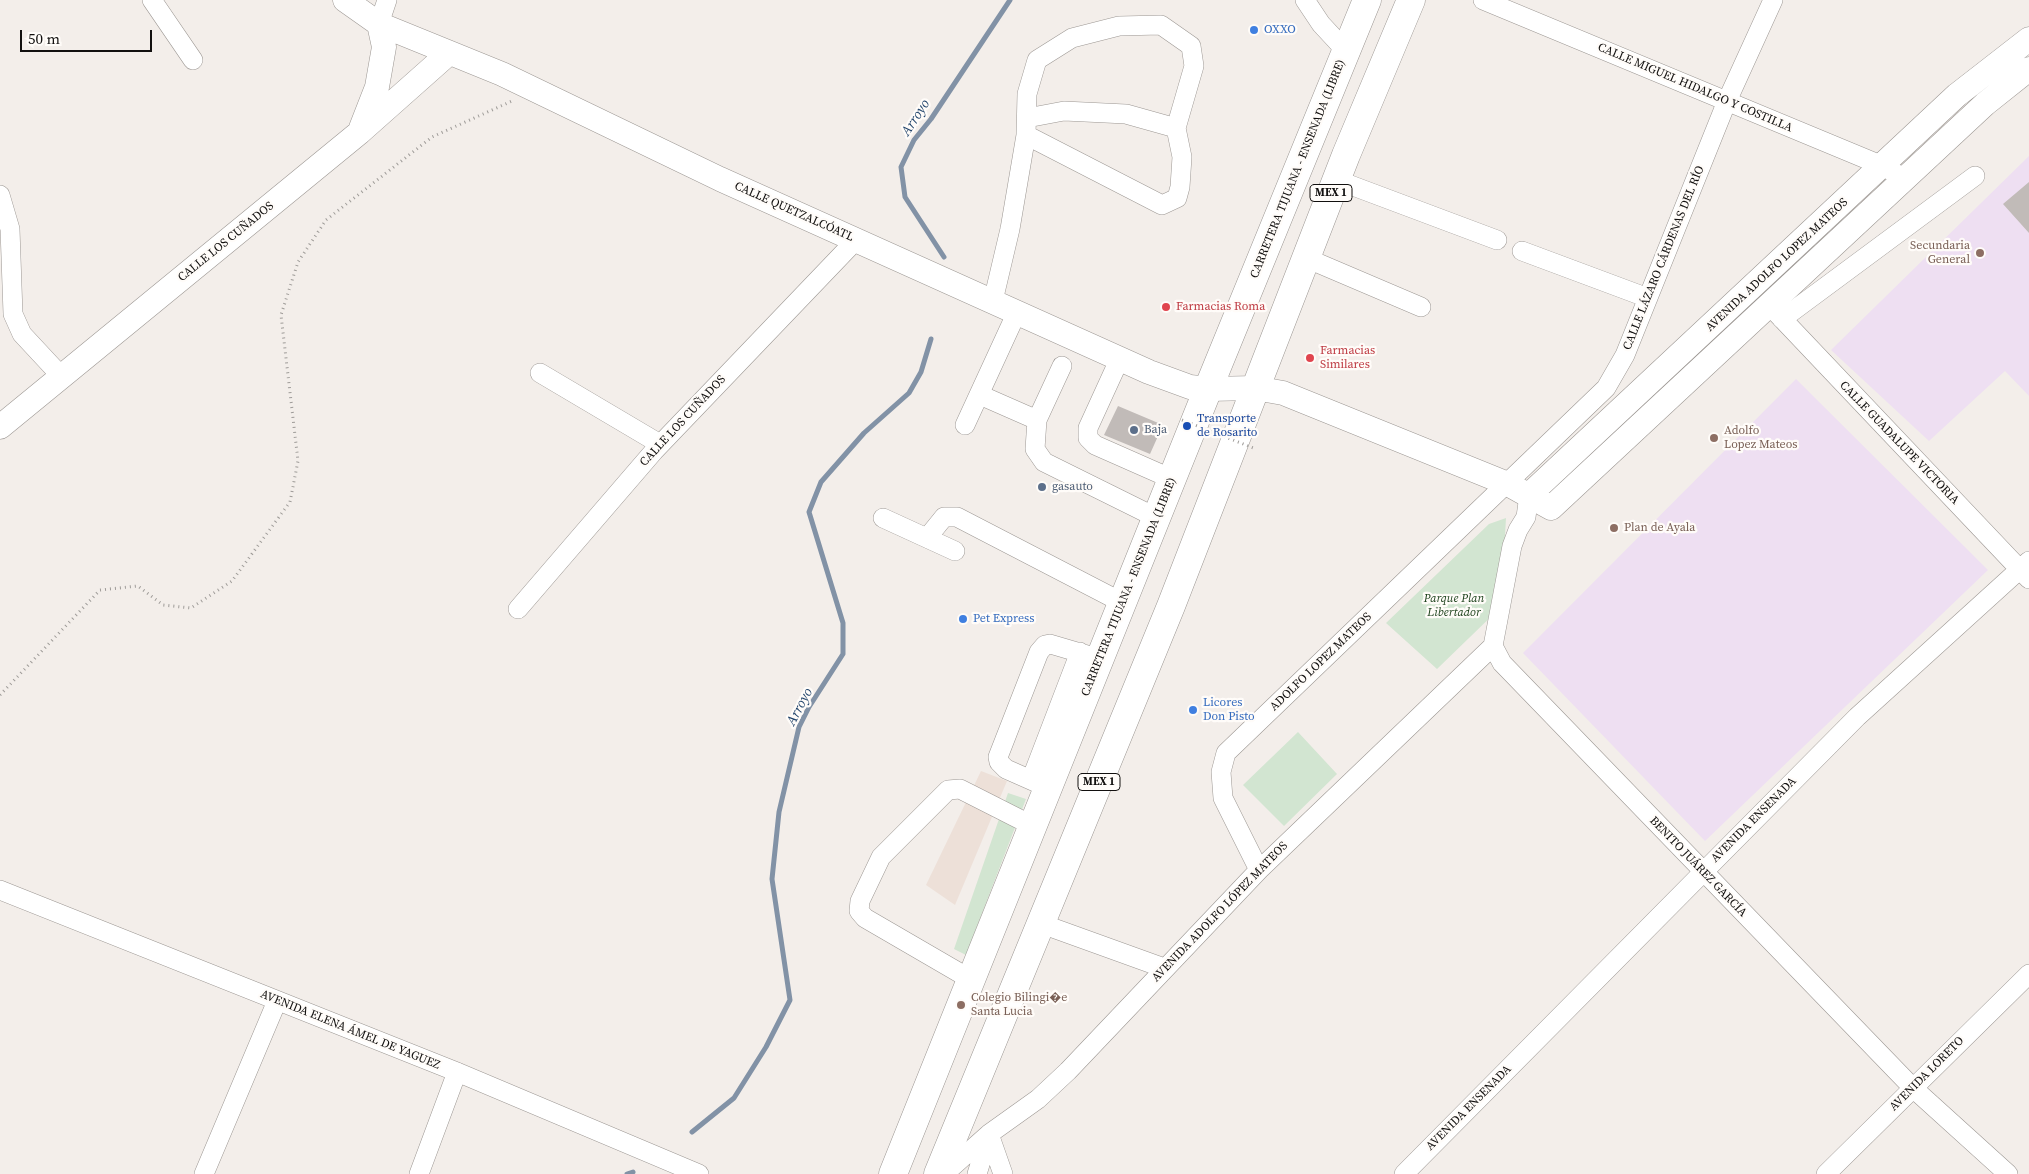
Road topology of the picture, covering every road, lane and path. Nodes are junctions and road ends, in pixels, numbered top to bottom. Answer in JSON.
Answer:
{"nodes":[{"id":1,"x":152,"y":0,"type":"edge"},
{"id":2,"x":345,"y":0,"type":"edge"},
{"id":3,"x":387,"y":0,"type":"edge"},
{"id":4,"x":1305,"y":0,"type":"edge"},
{"id":5,"x":1367,"y":0,"type":"edge"},
{"id":6,"x":1411,"y":0,"type":"edge"},
{"id":7,"x":1483,"y":0,"type":"edge"},
{"id":8,"x":1773,"y":0,"type":"edge"},
{"id":9,"x":379,"y":24,"type":"junction"},
{"id":10,"x":2029,"y":39,"type":"edge"},
{"id":11,"x":1346,"y":51,"type":"junction"},
{"id":12,"x":449,"y":53,"type":"junction"},
{"id":13,"x":193,"y":60,"type":"dead end"},
{"id":14,"x":2029,"y":69,"type":"edge"},
{"id":15,"x":534,"y":90,"type":"junction"},
{"id":16,"x":1727,"y":101,"type":"junction"},
{"id":17,"x":1026,"y":126,"type":"junction"},
{"id":18,"x":1176,"y":128,"type":"junction"},
{"id":19,"x":360,"y":132,"type":"junction"},
{"id":20,"x":1882,"y":166,"type":"junction"},
{"id":21,"x":1976,"y":176,"type":"dead end"},
{"id":22,"x":1906,"y":179,"type":"junction"},
{"id":23,"x":1337,"y":180,"type":"junction"},
{"id":24,"x":0,"y":195,"type":"edge"},
{"id":25,"x":856,"y":240,"type":"junction"},
{"id":26,"x":1498,"y":240,"type":"dead end"},
{"id":27,"x":1522,"y":252,"type":"dead end"},
{"id":28,"x":1306,"y":258,"type":"junction"},
{"id":29,"x":1648,"y":298,"type":"junction"},
{"id":30,"x":993,"y":301,"type":"junction"},
{"id":31,"x":1421,"y":307,"type":"dead end"},
{"id":32,"x":1017,"y":312,"type":"junction"},
{"id":33,"x":1776,"y":313,"type":"junction"},
{"id":34,"x":1120,"y":358,"type":"junction"},
{"id":35,"x":1062,"y":366,"type":"dead end"},
{"id":36,"x":540,"y":373,"type":"dead end"},
{"id":37,"x":62,"y":377,"type":"junction"},
{"id":38,"x":1255,"y":388,"type":"junction"},
{"id":39,"x":1208,"y":389,"type":"junction"},
{"id":40,"x":980,"y":395,"type":"junction"},
{"id":41,"x":1037,"y":420,"type":"junction"},
{"id":42,"x":1182,"y":420,"type":"dead end"},
{"id":43,"x":965,"y":425,"type":"dead end"},
{"id":44,"x":0,"y":427,"type":"edge"},
{"id":45,"x":660,"y":444,"type":"junction"},
{"id":46,"x":1256,"y":449,"type":"dead end"},
{"id":47,"x":1172,"y":480,"type":"junction"},
{"id":48,"x":1508,"y":484,"type":"junction"},
{"id":49,"x":1528,"y":506,"type":"junction"},
{"id":50,"x":883,"y":518,"type":"dead end"},
{"id":51,"x":1157,"y":518,"type":"junction"},
{"id":52,"x":927,"y":538,"type":"junction"},
{"id":53,"x":955,"y":551,"type":"dead end"},
{"id":54,"x":2026,"y":570,"type":"edge"},
{"id":55,"x":1124,"y":602,"type":"junction"},
{"id":56,"x":518,"y":609,"type":"dead end"},
{"id":57,"x":1493,"y":646,"type":"junction"},
{"id":58,"x":1090,"y":656,"type":"junction"},
{"id":59,"x":0,"y":695,"type":"edge"},
{"id":60,"x":1040,"y":784,"type":"junction"},
{"id":61,"x":1032,"y":826,"type":"junction"},
{"id":62,"x":1259,"y":870,"type":"junction"},
{"id":63,"x":1703,"y":872,"type":"junction"},
{"id":64,"x":0,"y":890,"type":"edge"},
{"id":65,"x":1042,"y":924,"type":"junction"},
{"id":66,"x":1164,"y":968,"type":"junction"},
{"id":67,"x":2029,"y":974,"type":"edge"},
{"id":68,"x":970,"y":979,"type":"junction"},
{"id":69,"x":276,"y":1001,"type":"junction"},
{"id":70,"x":457,"y":1072,"type":"junction"},
{"id":71,"x":1913,"y":1088,"type":"junction"},
{"id":72,"x":989,"y":1134,"type":"junction"},
{"id":73,"x":204,"y":1174,"type":"edge"},
{"id":74,"x":419,"y":1174,"type":"edge"},
{"id":75,"x":699,"y":1174,"type":"edge"},
{"id":76,"x":893,"y":1174,"type":"edge"},
{"id":77,"x":938,"y":1174,"type":"edge"},
{"id":78,"x":944,"y":1174,"type":"edge"},
{"id":79,"x":976,"y":1174,"type":"edge"},
{"id":80,"x":1003,"y":1174,"type":"edge"},
{"id":81,"x":1404,"y":1174,"type":"edge"},
{"id":82,"x":1826,"y":1174,"type":"edge"},
{"id":83,"x":2008,"y":1174,"type":"edge"}],
"edges":[{"from":1,"to":13,"type":"street"},
{"from":2,"to":9,"type":"main road","name":"CALLE QUETZALCÓATL"},
{"from":3,"to":9,"type":"street"},
{"from":4,"to":11,"type":"street"},
{"from":5,"to":11,"type":"highway","name":"CARRETERA TIJUANA - ENSENADA (LIBRE)","number":"MEX 1"},
{"from":6,"to":23,"type":"highway","number":"MEX 1"},
{"from":7,"to":16,"type":"street","name":"CALLE MIGUEL HIDALGO Y COSTILLA"},
{"from":8,"to":16,"type":"street","name":"CALLE LÁZARO CÁRDENAS DEL RÍO"},
{"from":9,"to":12,"type":"main road","name":"CALLE QUETZALCÓATL"},
{"from":9,"to":19,"type":"main road"},
{"from":10,"to":20,"type":"main road","name":"AVENIDA ADOLFO LOPEZ MATEOS"},
{"from":11,"to":39,"type":"highway","name":"CARRETERA TIJUANA - ENSENADA (LIBRE)","number":"MEX 1"},
{"from":12,"to":15,"type":"main road","name":"CALLE QUETZALCÓATL"},
{"from":12,"to":19,"type":"main road","name":"CALLE LOS CUÑADOS"},
{"from":14,"to":22,"type":"main road","name":"AVENIDA ADOLFO LOPEZ MATEOS"},
{"from":15,"to":25,"type":"main road","name":"CALLE QUETZALCÓATL"},
{"from":15,"to":59,"type":"path"},
{"from":16,"to":20,"type":"street","name":"CALLE MIGUEL HIDALGO Y COSTILLA"},
{"from":16,"to":29,"type":"street","name":"CALLE LÁZARO CÁRDENAS DEL RÍO"},
{"from":17,"to":18,"type":"street"},
{"from":17,"to":18,"type":"street"},
{"from":17,"to":18,"type":"street"},
{"from":17,"to":30,"type":"street"},
{"from":19,"to":37,"type":"main road","name":"CALLE LOS CUÑADOS"},
{"from":20,"to":22,"type":"street","name":"CALLE MIGUEL HIDALGO Y COSTILLA"},
{"from":20,"to":49,"type":"main road","name":"AVENIDA ADOLFO LOPEZ MATEOS"},
{"from":21,"to":33,"type":"street"},
{"from":22,"to":33,"type":"main road","name":"AVENIDA ADOLFO LOPEZ MATEOS"},
{"from":23,"to":26,"type":"street"},
{"from":23,"to":28,"type":"highway","number":"MEX 1"},
{"from":24,"to":37,"type":"street"},
{"from":25,"to":30,"type":"main road","name":"CALLE QUETZALCÓATL"},
{"from":25,"to":45,"type":"street","name":"CALLE LOS CUÑADOS"},
{"from":27,"to":29,"type":"street"},
{"from":28,"to":31,"type":"street"},
{"from":28,"to":38,"type":"highway","number":"MEX 1"},
{"from":29,"to":48,"type":"street","name":"CALLE LÁZARO CÁRDENAS DEL RÍO"},
{"from":30,"to":32,"type":"main road","name":"CALLE QUETZALCÓATL"},
{"from":32,"to":34,"type":"main road","name":"CALLE QUETZALCÓATL"},
{"from":32,"to":40,"type":"street"},
{"from":33,"to":49,"type":"main road","name":"AVENIDA ADOLFO LOPEZ MATEOS"},
{"from":33,"to":54,"type":"street","name":"CALLE GUADALUPE VICTORIA"},
{"from":34,"to":39,"type":"main road","name":"CALLE QUETZALCÓATL"},
{"from":34,"to":47,"type":"street"},
{"from":35,"to":41,"type":"street"},
{"from":36,"to":45,"type":"street"},
{"from":37,"to":44,"type":"main road","name":"CALLE LOS CUÑADOS"},
{"from":38,"to":39,"type":"main road","name":"CALLE QUETZALCÓATL"},
{"from":38,"to":48,"type":"main road"},
{"from":38,"to":65,"type":"highway","number":"MEX 1"},
{"from":39,"to":47,"type":"highway","name":"CARRETERA TIJUANA - ENSENADA (LIBRE)","number":"MEX 1"},
{"from":40,"to":41,"type":"street"},
{"from":40,"to":43,"type":"street"},
{"from":41,"to":51,"type":"street"},
{"from":42,"to":46,"type":"path","bridge":true},
{"from":45,"to":56,"type":"street","name":"CALLE LOS CUÑADOS"},
{"from":47,"to":51,"type":"highway","name":"CARRETERA TIJUANA - ENSENADA (LIBRE)","number":"MEX 1"},
{"from":48,"to":49,"type":"main road"},
{"from":48,"to":62,"type":"street","name":"ADOLFO LOPEZ MATEOS"},
{"from":49,"to":57,"type":"street"},
{"from":50,"to":52,"type":"street"},
{"from":51,"to":55,"type":"highway","name":"CARRETERA TIJUANA - ENSENADA (LIBRE)","number":"MEX 1"},
{"from":52,"to":53,"type":"street"},
{"from":52,"to":55,"type":"street"},
{"from":54,"to":63,"type":"street","name":"AVENIDA ENSENADA"},
{"from":55,"to":58,"type":"highway","name":"CARRETERA TIJUANA - ENSENADA (LIBRE)","number":"MEX 1"},
{"from":57,"to":62,"type":"street","name":"AVENIDA ADOLFO LÓPEZ MATEOS"},
{"from":57,"to":63,"type":"street","name":"BENITO JUÁREZ GARCÍA"},
{"from":58,"to":60,"type":"highway","name":"CARRETERA TIJUANA - ENSENADA (LIBRE)","number":"MEX 1"},
{"from":58,"to":60,"type":"street"},
{"from":60,"to":61,"type":"highway","name":"CARRETERA TIJUANA - ENSENADA (LIBRE)","number":"MEX 1"},
{"from":61,"to":68,"type":"highway","name":"CARRETERA TIJUANA - ENSENADA (LIBRE)","number":"MEX 1"},
{"from":61,"to":68,"type":"street"},
{"from":62,"to":66,"type":"street","name":"AVENIDA ADOLFO LÓPEZ MATEOS"},
{"from":63,"to":71,"type":"street","name":"BENITO JUÁREZ GARCÍA"},
{"from":63,"to":81,"type":"street","name":"AVENIDA ENSENADA"},
{"from":64,"to":69,"type":"street","name":"AVENIDA ELENA ÁMEL DE YAGUEZ"},
{"from":65,"to":66,"type":"street"},
{"from":65,"to":77,"type":"highway","number":"MEX 1"},
{"from":66,"to":72,"type":"street","name":"AVENIDA ADOLFO LÓPEZ MATEOS"},
{"from":67,"to":71,"type":"street","name":"AVENIDA LORETO"},
{"from":68,"to":76,"type":"highway","name":"CARRETERA TIJUANA - ENSENADA (LIBRE)","number":"MEX 1"},
{"from":69,"to":70,"type":"street","name":"AVENIDA ELENA ÁMEL DE YAGUEZ"},
{"from":69,"to":73,"type":"street"},
{"from":70,"to":74,"type":"street"},
{"from":70,"to":75,"type":"street","name":"AVENIDA ELENA ÁMEL DE YAGUEZ"},
{"from":71,"to":82,"type":"street","name":"AVENIDA LORETO"},
{"from":71,"to":83,"type":"street","name":"BENITO JUÁREZ GARCÍA"},
{"from":72,"to":78,"type":"street","name":"AVENIDA ADOLFO LÓPEZ MATEOS"},
{"from":72,"to":79,"type":"street"},
{"from":72,"to":80,"type":"street"}]}
